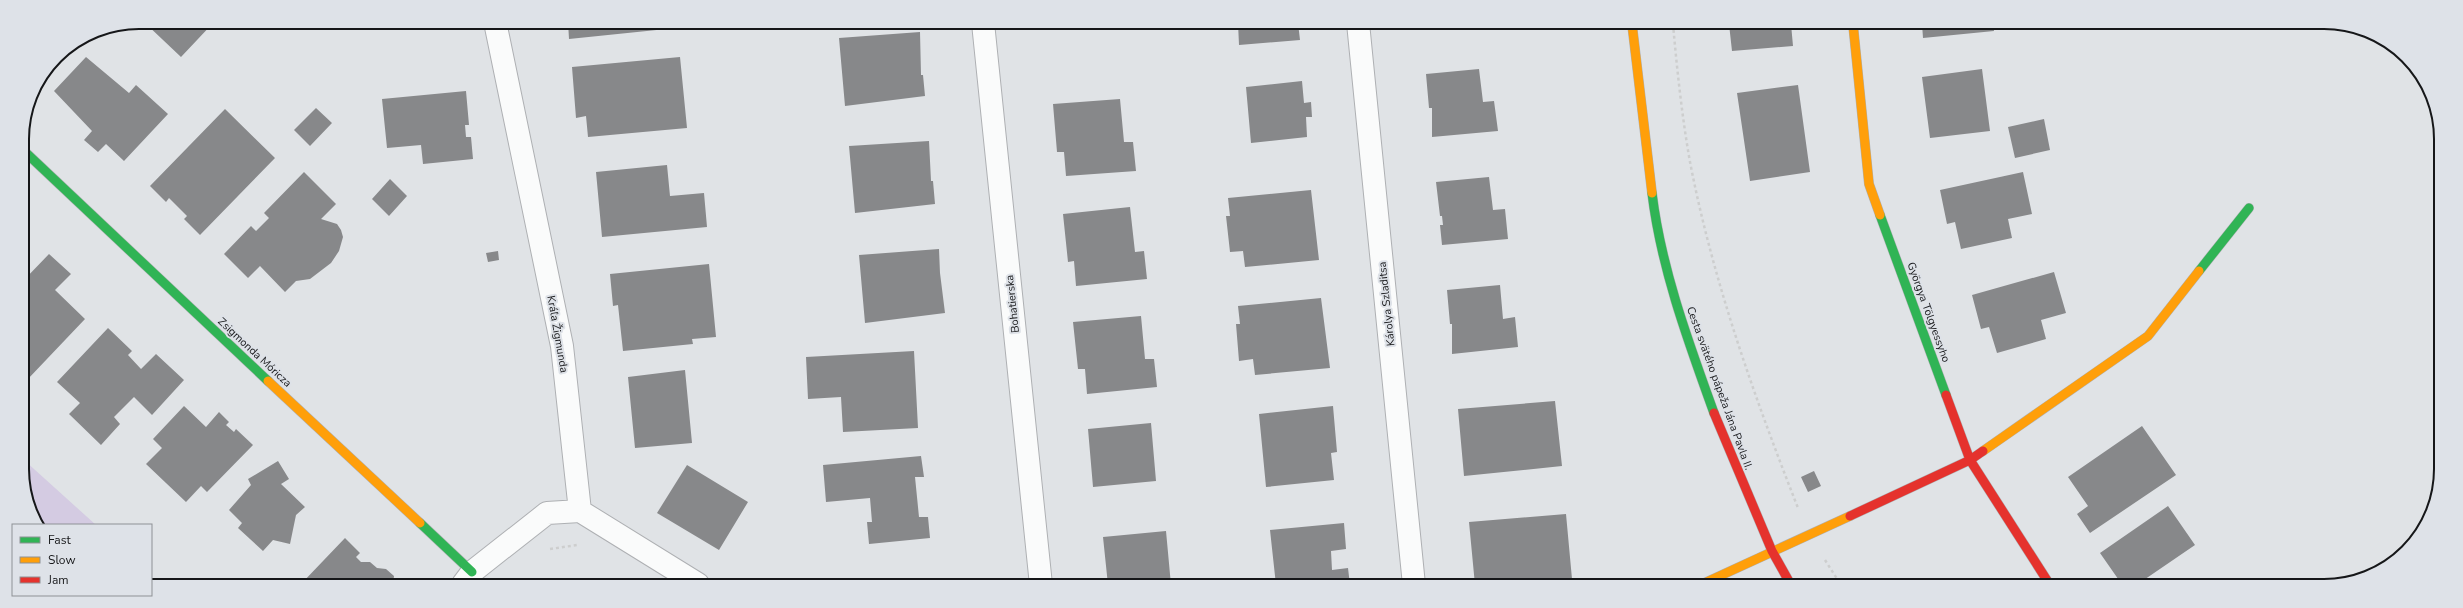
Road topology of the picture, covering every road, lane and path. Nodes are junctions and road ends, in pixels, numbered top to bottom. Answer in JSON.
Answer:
{"nodes":[{"id":1,"x":497,"y":29,"type":"edge"},
{"id":2,"x":985,"y":29,"type":"edge"},
{"id":3,"x":1359,"y":29,"type":"edge"},
{"id":4,"x":1633,"y":29,"type":"edge"},
{"id":5,"x":1674,"y":29,"type":"edge"},
{"id":6,"x":1854,"y":29,"type":"edge"},
{"id":7,"x":29,"y":156,"type":"edge"},
{"id":8,"x":2249,"y":208,"type":"dead end"},
{"id":9,"x":1970,"y":460,"type":"junction"},
{"id":10,"x":580,"y":511,"type":"junction"},
{"id":11,"x":1801,"y":515,"type":"dead end"},
{"id":12,"x":524,"y":532,"type":"junction"},
{"id":13,"x":583,"y":547,"type":"dead end"},
{"id":14,"x":1772,"y":551,"type":"junction"},
{"id":15,"x":1821,"y":553,"type":"dead end"},
{"id":16,"x":468,"y":578,"type":"edge"},
{"id":17,"x":690,"y":579,"type":"edge"},
{"id":18,"x":1041,"y":579,"type":"edge"},
{"id":19,"x":1413,"y":579,"type":"edge"},
{"id":20,"x":1713,"y":579,"type":"edge"},
{"id":21,"x":1788,"y":579,"type":"edge"},
{"id":22,"x":1837,"y":579,"type":"edge"},
{"id":23,"x":2046,"y":579,"type":"edge"}],
"edges":[{"from":1,"to":10,"type":"street","name":"Kráľa Žigmunda"},
{"from":2,"to":18,"type":"street","name":"Bohatierska"},
{"from":3,"to":19,"type":"street","name":"Károlya Szladitsa"},
{"from":4,"to":14,"type":"street","name":"Cesta svätého pápeža Jána Pavla II."},
{"from":5,"to":11,"type":"path"},
{"from":6,"to":9,"type":"street","name":"Györgya Tölgyessyho"},
{"from":7,"to":16,"type":"street","name":"Zsigmonda Móricza"},
{"from":8,"to":9,"type":"street"},
{"from":9,"to":14,"type":"street"},
{"from":9,"to":23,"type":"street","name":"Györgya Tölgyessyho"},
{"from":10,"to":12,"type":"street"},
{"from":10,"to":17,"type":"street"},
{"from":12,"to":13,"type":"path"},
{"from":12,"to":16,"type":"street"},
{"from":14,"to":20,"type":"street"},
{"from":14,"to":21,"type":"street","name":"Cesta svätého pápeža Jána Pavla II."},
{"from":15,"to":22,"type":"path"}]}
